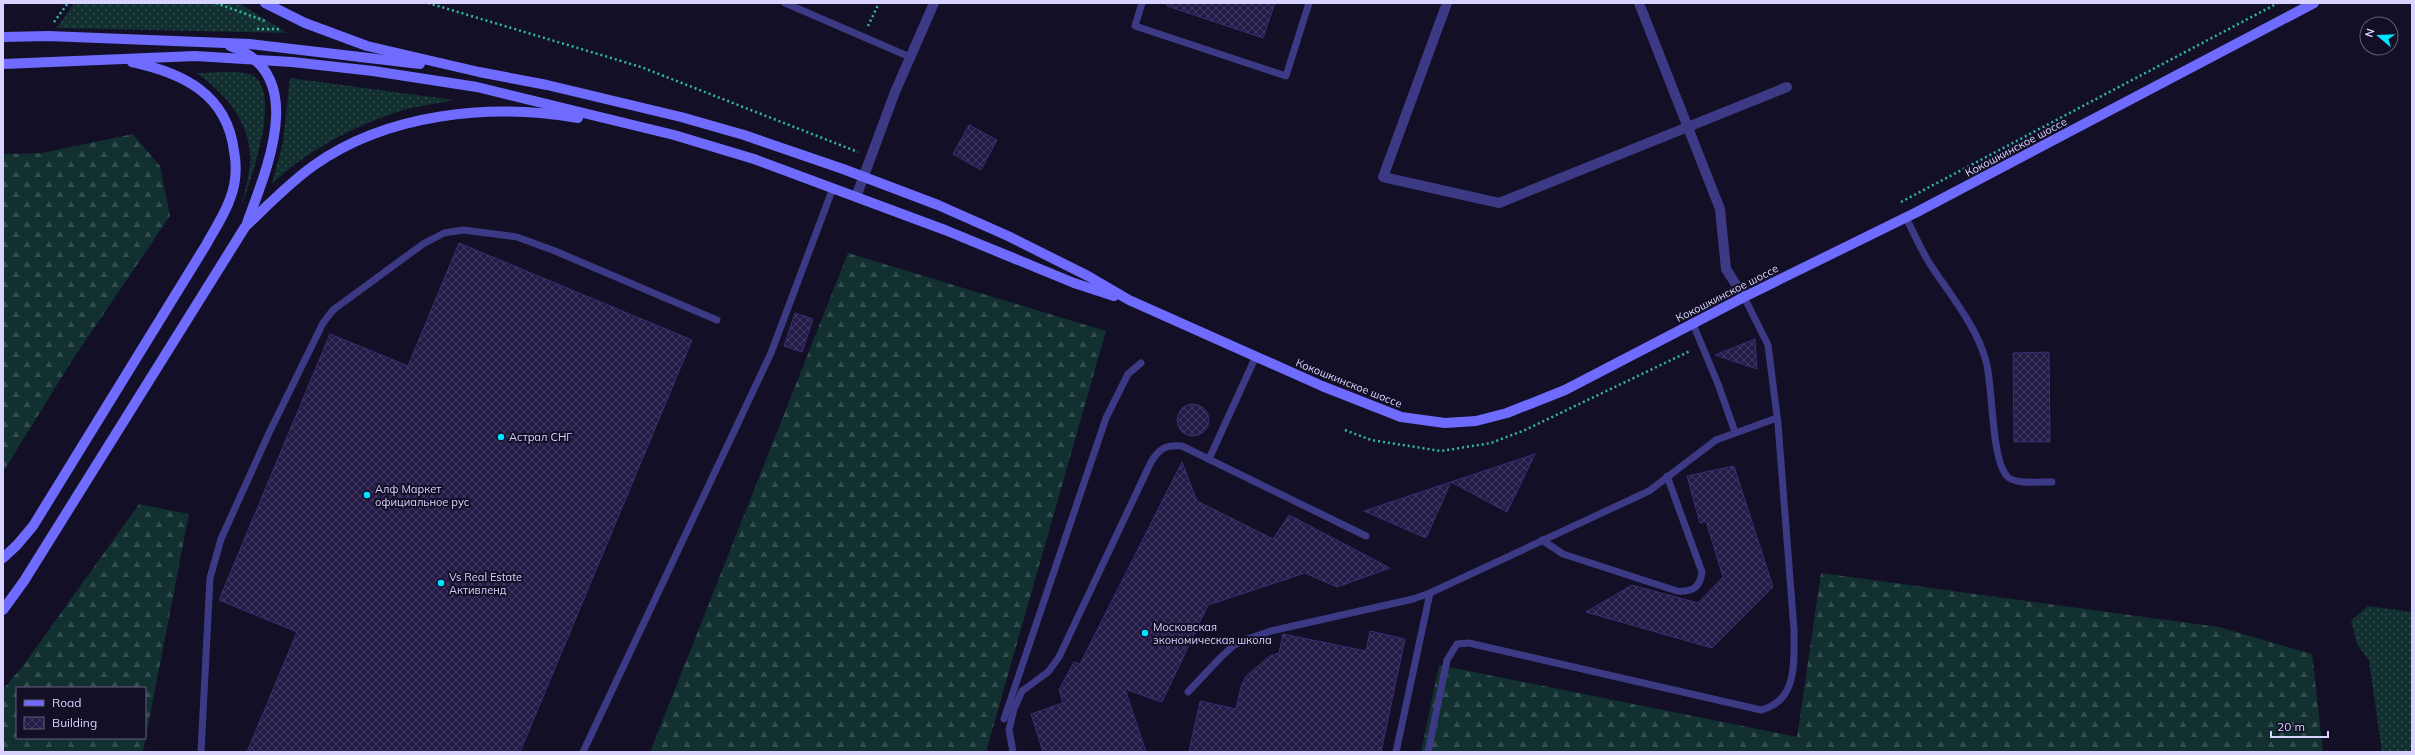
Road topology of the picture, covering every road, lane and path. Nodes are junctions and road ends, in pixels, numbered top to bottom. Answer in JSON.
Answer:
{"nodes":[{"id":1,"x":68,"y":3,"type":"edge"},
{"id":2,"x":216,"y":3,"type":"edge"},
{"id":3,"x":265,"y":3,"type":"edge"},
{"id":4,"x":428,"y":3,"type":"edge"},
{"id":5,"x":785,"y":3,"type":"edge"},
{"id":6,"x":879,"y":3,"type":"edge"},
{"id":7,"x":934,"y":3,"type":"edge"},
{"id":8,"x":1142,"y":3,"type":"edge"},
{"id":9,"x":1309,"y":3,"type":"edge"},
{"id":10,"x":1447,"y":3,"type":"edge"},
{"id":11,"x":1639,"y":3,"type":"edge"},
{"id":12,"x":2278,"y":3,"type":"edge"},
{"id":13,"x":2314,"y":3,"type":"edge"},
{"id":14,"x":61,"y":24,"type":"dead end"},
{"id":15,"x":255,"y":28,"type":"dead end"},
{"id":16,"x":3,"y":37,"type":"edge"},
{"id":17,"x":863,"y":38,"type":"junction"},
{"id":18,"x":222,"y":43,"type":"junction"},
{"id":19,"x":910,"y":57,"type":"junction"},
{"id":20,"x":120,"y":59,"type":"junction"},
{"id":21,"x":254,"y":60,"type":"junction"},
{"id":22,"x":3,"y":64,"type":"edge"},
{"id":23,"x":479,"y":72,"type":"junction"},
{"id":24,"x":1786,"y":87,"type":"dead end"},
{"id":25,"x":1688,"y":127,"type":"junction"},
{"id":26,"x":644,"y":128,"type":"junction"},
{"id":27,"x":871,"y":157,"type":"junction"},
{"id":28,"x":864,"y":177,"type":"junction"},
{"id":29,"x":833,"y":188,"type":"junction"},
{"id":30,"x":856,"y":197,"type":"junction"},
{"id":31,"x":1899,"y":202,"type":"dead end"},
{"id":32,"x":1906,"y":218,"type":"junction"},
{"id":33,"x":245,"y":227,"type":"junction"},
{"id":34,"x":1744,"y":297,"type":"junction"},
{"id":35,"x":1129,"y":300,"type":"junction"},
{"id":36,"x":717,"y":320,"type":"dead end"},
{"id":37,"x":1693,"y":324,"type":"junction"},
{"id":38,"x":1256,"y":356,"type":"junction"},
{"id":39,"x":1141,"y":363,"type":"dead end"},
{"id":40,"x":1777,"y":418,"type":"junction"},
{"id":41,"x":1735,"y":432,"type":"junction"},
{"id":42,"x":1209,"y":460,"type":"junction"},
{"id":43,"x":1668,"y":476,"type":"junction"},
{"id":44,"x":2052,"y":482,"type":"dead end"},
{"id":45,"x":1366,"y":536,"type":"dead end"},
{"id":46,"x":1542,"y":540,"type":"junction"},
{"id":47,"x":3,"y":558,"type":"edge"},
{"id":48,"x":1430,"y":593,"type":"junction"},
{"id":49,"x":3,"y":610,"type":"edge"},
{"id":50,"x":1188,"y":692,"type":"dead end"},
{"id":51,"x":1004,"y":719,"type":"dead end"},
{"id":52,"x":201,"y":752,"type":"edge"},
{"id":53,"x":583,"y":752,"type":"edge"},
{"id":54,"x":1013,"y":752,"type":"edge"},
{"id":55,"x":1396,"y":752,"type":"edge"},
{"id":56,"x":1428,"y":752,"type":"edge"}],
"edges":[{"from":1,"to":14,"type":"path"},
{"from":2,"to":15,"type":"path"},
{"from":3,"to":23,"type":"main road"},
{"from":4,"to":27,"type":"path"},
{"from":5,"to":17,"type":"lane"},
{"from":6,"to":17,"type":"path"},
{"from":7,"to":19,"type":"street"},
{"from":8,"to":9,"type":"lane"},
{"from":10,"to":25,"type":"street"},
{"from":11,"to":25,"type":"street"},
{"from":12,"to":31,"type":"path"},
{"from":13,"to":32,"type":"main road","name":"Кокошкинское шоссе"},
{"from":16,"to":18,"type":"main road"},
{"from":17,"to":19,"type":"lane"},
{"from":18,"to":21,"type":"main road"},
{"from":18,"to":23,"type":"main road"},
{"from":19,"to":27,"type":"street"},
{"from":20,"to":21,"type":"main road"},
{"from":20,"to":22,"type":"main road"},
{"from":20,"to":47,"type":"main road"},
{"from":21,"to":26,"type":"main road"},
{"from":21,"to":33,"type":"main road"},
{"from":23,"to":28,"type":"main road"},
{"from":24,"to":25,"type":"street"},
{"from":25,"to":34,"type":"street"},
{"from":26,"to":29,"type":"main road"},
{"from":26,"to":33,"type":"main road"},
{"from":27,"to":28,"type":"street"},
{"from":28,"to":30,"type":"street"},
{"from":28,"to":35,"type":"main road"},
{"from":29,"to":30,"type":"main road"},
{"from":29,"to":53,"type":"lane"},
{"from":30,"to":35,"type":"main road"},
{"from":32,"to":34,"type":"main road","name":"Кокошкинское шоссе"},
{"from":32,"to":44,"type":"lane"},
{"from":33,"to":49,"type":"main road"},
{"from":34,"to":37,"type":"main road","name":"Кокошкинское шоссе"},
{"from":34,"to":40,"type":"lane"},
{"from":35,"to":38,"type":"main road","name":"Кокошкинское шоссе"},
{"from":36,"to":52,"type":"lane"},
{"from":37,"to":38,"type":"main road","name":"Кокошкинское шоссе"},
{"from":37,"to":41,"type":"lane"},
{"from":38,"to":42,"type":"lane"},
{"from":39,"to":51,"type":"lane"},
{"from":40,"to":41,"type":"lane"},
{"from":40,"to":56,"type":"lane"},
{"from":41,"to":43,"type":"lane"},
{"from":42,"to":45,"type":"lane"},
{"from":42,"to":54,"type":"lane"},
{"from":43,"to":46,"type":"lane"},
{"from":43,"to":46,"type":"lane"},
{"from":46,"to":48,"type":"lane"},
{"from":48,"to":50,"type":"lane"},
{"from":48,"to":55,"type":"lane"}]}
